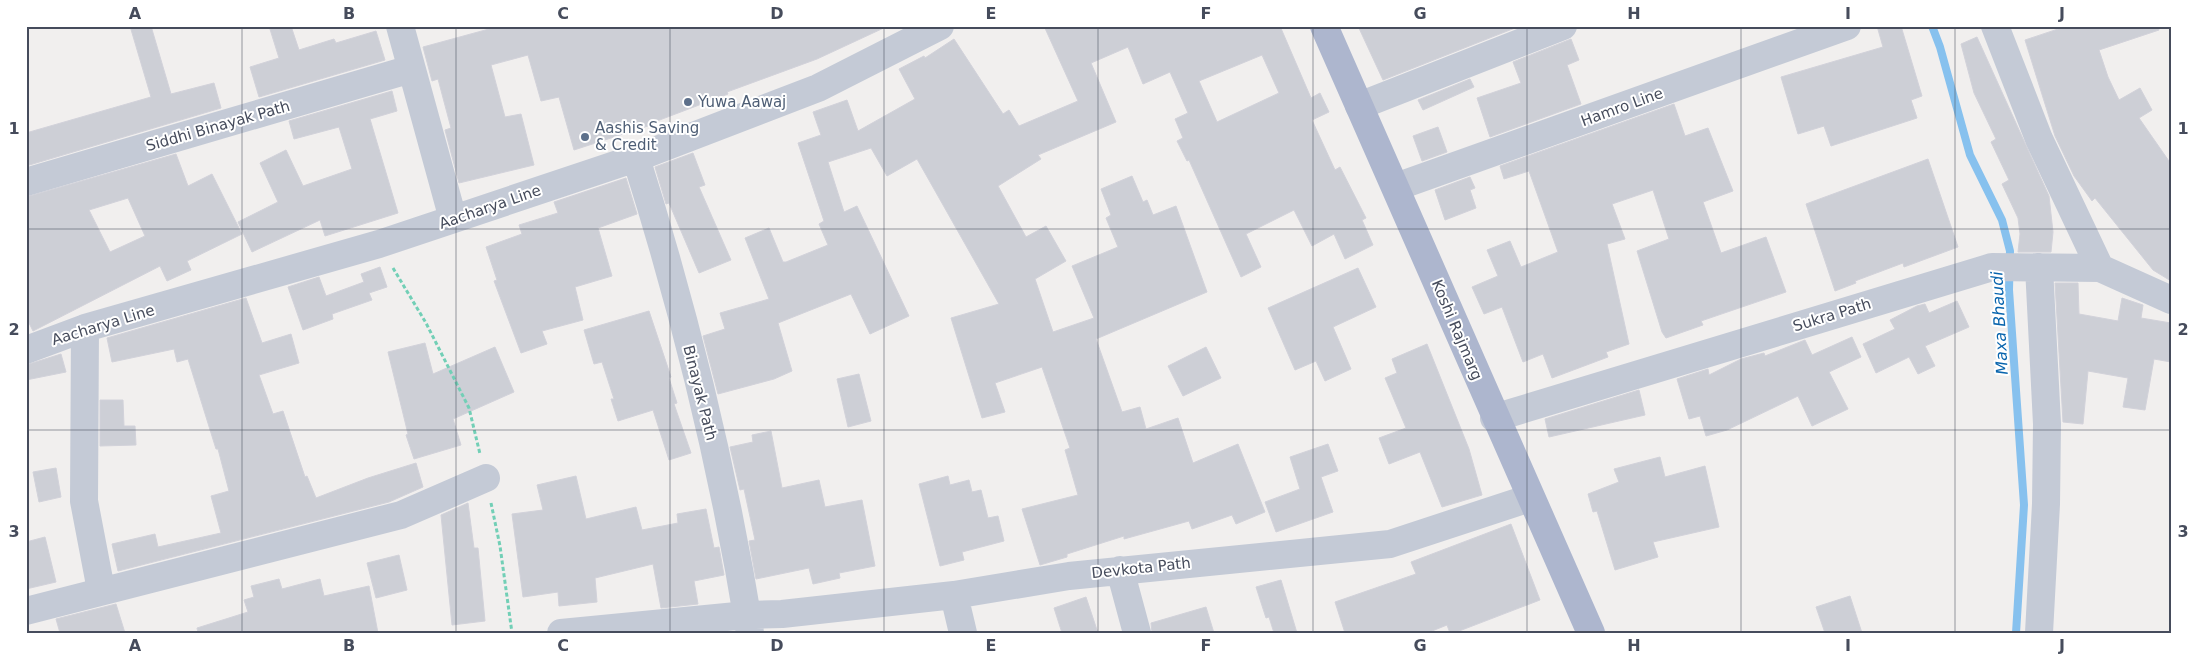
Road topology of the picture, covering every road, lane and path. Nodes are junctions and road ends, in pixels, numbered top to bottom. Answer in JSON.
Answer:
{"nodes":[{"id":1,"x":400,"y":26,"type":"edge"},
{"id":2,"x":940,"y":26,"type":"edge"},
{"id":3,"x":1324,"y":26,"type":"edge"},
{"id":4,"x":1563,"y":26,"type":"edge"},
{"id":5,"x":1847,"y":26,"type":"edge"},
{"id":6,"x":1995,"y":26,"type":"edge"},
{"id":7,"x":411,"y":69,"type":"junction"},
{"id":8,"x":1360,"y":106,"type":"junction"},
{"id":9,"x":636,"y":158,"type":"junction"},
{"id":10,"x":26,"y":182,"type":"edge"},
{"id":11,"x":1396,"y":187,"type":"junction"},
{"id":12,"x":453,"y":219,"type":"junction"},
{"id":13,"x":379,"y":244,"type":"junction"},
{"id":14,"x":2035,"y":267,"type":"junction"},
{"id":15,"x":2100,"y":268,"type":"junction"},
{"id":16,"x":2171,"y":300,"type":"edge"},
{"id":17,"x":85,"y":328,"type":"junction"},
{"id":18,"x":26,"y":350,"type":"edge"},
{"id":19,"x":1494,"y":418,"type":"junction"},
{"id":20,"x":486,"y":478,"type":"junction"},
{"id":21,"x":1530,"y":498,"type":"junction"},
{"id":22,"x":1120,"y":570,"type":"junction"},
{"id":23,"x":101,"y":590,"type":"junction"},
{"id":24,"x":954,"y":595,"type":"junction"},
{"id":25,"x":26,"y":611,"type":"edge"},
{"id":26,"x":748,"y":624,"type":"edge"},
{"id":27,"x":619,"y":630,"type":"edge"},
{"id":28,"x":512,"y":633,"type":"edge"},
{"id":29,"x":561,"y":633,"type":"edge"},
{"id":30,"x":963,"y":633,"type":"edge"},
{"id":31,"x":1137,"y":633,"type":"edge"},
{"id":32,"x":1591,"y":633,"type":"edge"},
{"id":33,"x":2040,"y":633,"type":"edge"}],
"edges":[{"from":1,"to":7,"type":"street"},
{"from":2,"to":9,"type":"street","name":"Aacharya Line"},
{"from":3,"to":8,"type":"main road","name":"Koshi Rajmarg"},
{"from":4,"to":8,"type":"street"},
{"from":5,"to":11,"type":"street","name":"Hamro Line"},
{"from":6,"to":15,"type":"street"},
{"from":7,"to":10,"type":"street","name":"Siddhi Binayak Path"},
{"from":7,"to":12,"type":"street"},
{"from":8,"to":11,"type":"main road","name":"Koshi Rajmarg"},
{"from":9,"to":12,"type":"street","name":"Aacharya Line"},
{"from":9,"to":26,"type":"street","name":"Binayak Path"},
{"from":11,"to":19,"type":"main road","name":"Koshi Rajmarg"},
{"from":12,"to":13,"type":"street","name":"Aacharya Line"},
{"from":13,"to":17,"type":"street","name":"Aacharya Line"},
{"from":13,"to":20,"type":"path"},
{"from":14,"to":15,"type":"street","name":"Sukra Path"},
{"from":14,"to":19,"type":"street","name":"Sukra Path"},
{"from":14,"to":33,"type":"street"},
{"from":15,"to":16,"type":"street","name":"Sukra Path"},
{"from":17,"to":18,"type":"street","name":"Aacharya Line"},
{"from":17,"to":23,"type":"street"},
{"from":19,"to":21,"type":"main road","name":"Koshi Rajmarg"},
{"from":20,"to":23,"type":"street"},
{"from":20,"to":28,"type":"path"},
{"from":21,"to":22,"type":"street","name":"Devkota Path"},
{"from":21,"to":32,"type":"main road","name":"Koshi Rajmarg"},
{"from":22,"to":24,"type":"street","name":"Devkota Path"},
{"from":22,"to":31,"type":"street"},
{"from":23,"to":25,"type":"street"},
{"from":24,"to":26,"type":"street","name":"Devkota Path"},
{"from":24,"to":30,"type":"street"},
{"from":26,"to":27,"type":"street","name":"Devkota Path"},
{"from":27,"to":29,"type":"street","name":"Devkota Path"}]}
